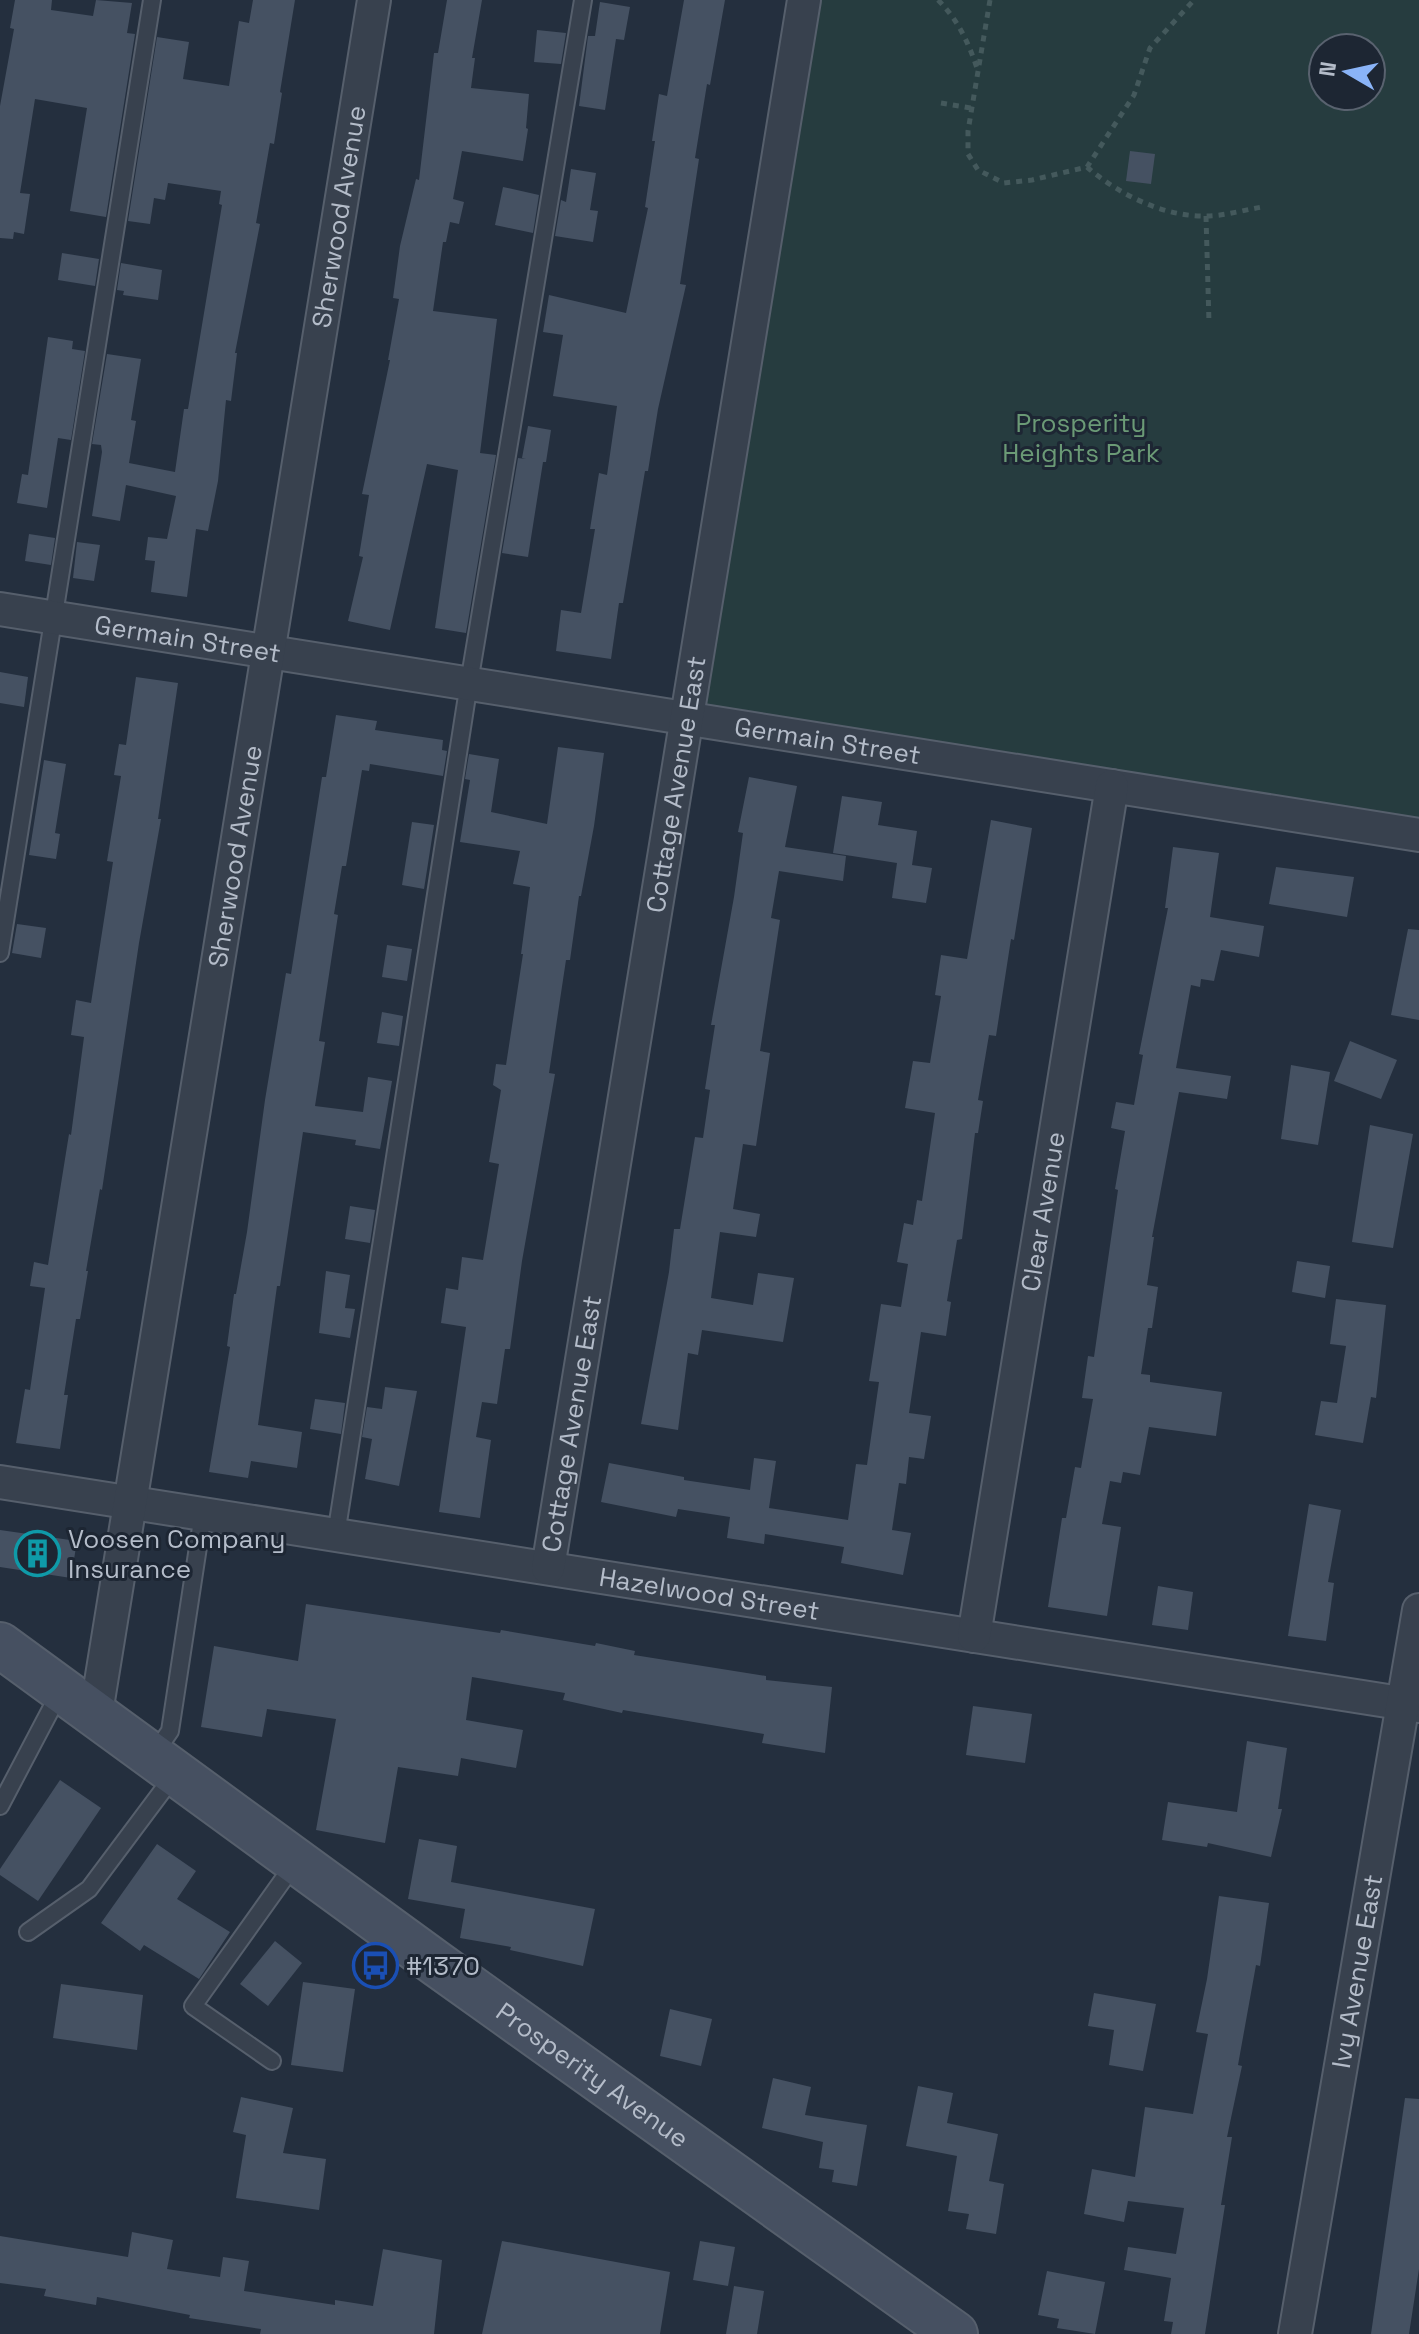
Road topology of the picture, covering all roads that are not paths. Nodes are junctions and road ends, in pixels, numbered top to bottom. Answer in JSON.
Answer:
{"nodes":[{"id":1,"x":152,"y":0,"type":"edge"},
{"id":2,"x":374,"y":0,"type":"edge"},
{"id":3,"x":583,"y":0,"type":"edge"},
{"id":4,"x":804,"y":0,"type":"edge"},
{"id":5,"x":0,"y":609,"type":"edge"},
{"id":6,"x":54,"y":617,"type":"junction"},
{"id":7,"x":268,"y":651,"type":"junction"},
{"id":8,"x":469,"y":683,"type":"junction"},
{"id":9,"x":687,"y":718,"type":"junction"},
{"id":10,"x":1112,"y":786,"type":"junction"},
{"id":11,"x":1419,"y":835,"type":"edge"},
{"id":12,"x":0,"y":953,"type":"edge"},
{"id":13,"x":0,"y":1482,"type":"edge"},
{"id":14,"x":130,"y":1503,"type":"junction"},
{"id":15,"x":203,"y":1514,"type":"junction"},
{"id":16,"x":336,"y":1535,"type":"junction"},
{"id":17,"x":548,"y":1568,"type":"junction"},
{"id":18,"x":1419,"y":1610,"type":"edge"},
{"id":19,"x":974,"y":1636,"type":"junction"},
{"id":20,"x":0,"y":1645,"type":"edge"},
{"id":21,"x":79,"y":1701,"type":"junction"},
{"id":22,"x":1412,"y":1705,"type":"edge"},
{"id":23,"x":164,"y":1764,"type":"junction"},
{"id":24,"x":0,"y":1806,"type":"edge"},
{"id":25,"x":296,"y":1861,"type":"junction"},
{"id":26,"x":28,"y":1932,"type":"dead end"},
{"id":27,"x":272,"y":2061,"type":"dead end"},
{"id":28,"x":955,"y":2334,"type":"edge"},
{"id":29,"x":1295,"y":2334,"type":"edge"}],
"edges":[{"from":1,"to":6,"type":"lane"},
{"from":2,"to":7,"type":"street","name":"Sherwood Avenue"},
{"from":3,"to":8,"type":"lane"},
{"from":4,"to":9,"type":"street","name":"Cottage Avenue East"},
{"from":5,"to":6,"type":"street","name":"Germain Street"},
{"from":6,"to":7,"type":"street","name":"Germain Street"},
{"from":6,"to":12,"type":"lane"},
{"from":7,"to":8,"type":"street","name":"Germain Street"},
{"from":7,"to":14,"type":"street","name":"Sherwood Avenue"},
{"from":8,"to":9,"type":"street","name":"Germain Street"},
{"from":8,"to":16,"type":"lane"},
{"from":9,"to":10,"type":"street","name":"Germain Street"},
{"from":9,"to":17,"type":"street","name":"Cottage Avenue East"},
{"from":10,"to":11,"type":"street","name":"Germain Street"},
{"from":10,"to":19,"type":"street","name":"Clear Avenue"},
{"from":13,"to":14,"type":"street","name":"Hazelwood Street"},
{"from":14,"to":15,"type":"street","name":"Hazelwood Street"},
{"from":14,"to":21,"type":"street","name":"Sherwood Avenue"},
{"from":15,"to":16,"type":"street","name":"Hazelwood Street"},
{"from":15,"to":23,"type":"lane"},
{"from":16,"to":17,"type":"street","name":"Hazelwood Street"},
{"from":17,"to":19,"type":"street","name":"Hazelwood Street"},
{"from":18,"to":22,"type":"street","name":"Ivy Avenue East"},
{"from":19,"to":22,"type":"street","name":"Hazelwood Street"},
{"from":20,"to":21,"type":"street","name":"Prosperity Avenue"},
{"from":21,"to":23,"type":"street","name":"Prosperity Avenue"},
{"from":21,"to":24,"type":"lane"},
{"from":22,"to":29,"type":"street","name":"Ivy Avenue East"},
{"from":23,"to":25,"type":"street","name":"Prosperity Avenue"},
{"from":23,"to":26,"type":"lane"},
{"from":25,"to":27,"type":"lane"},
{"from":25,"to":28,"type":"street","name":"Prosperity Avenue"}]}
